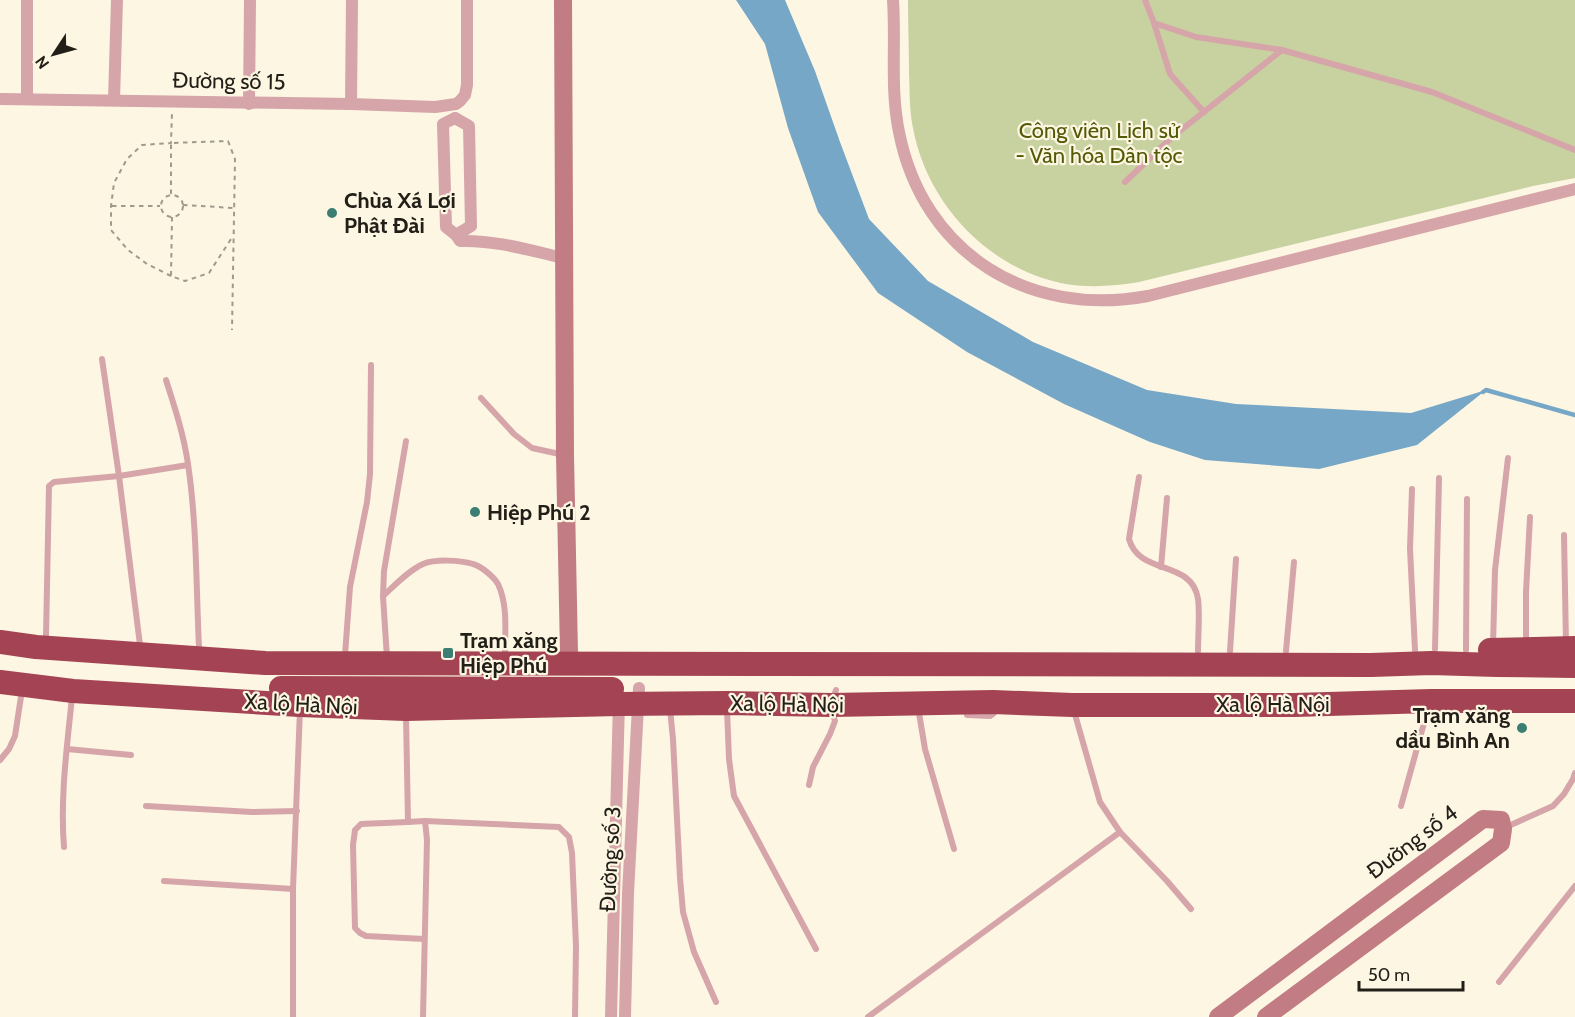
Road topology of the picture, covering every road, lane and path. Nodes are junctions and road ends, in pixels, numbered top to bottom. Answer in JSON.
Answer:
{"nodes":[{"id":1,"x":27,"y":0,"type":"edge"},
{"id":2,"x":117,"y":0,"type":"edge"},
{"id":3,"x":250,"y":0,"type":"edge"},
{"id":4,"x":352,"y":0,"type":"edge"},
{"id":5,"x":467,"y":0,"type":"edge"},
{"id":6,"x":562,"y":0,"type":"edge"},
{"id":7,"x":893,"y":0,"type":"edge"},
{"id":8,"x":1145,"y":0,"type":"edge"},
{"id":9,"x":1154,"y":23,"type":"junction"},
{"id":10,"x":1282,"y":50,"type":"junction"},
{"id":11,"x":0,"y":99,"type":"edge"},
{"id":12,"x":27,"y":99,"type":"junction"},
{"id":13,"x":114,"y":100,"type":"junction"},
{"id":14,"x":172,"y":101,"type":"junction"},
{"id":15,"x":249,"y":104,"type":"junction"},
{"id":16,"x":351,"y":104,"type":"junction"},
{"id":17,"x":456,"y":104,"type":"junction"},
{"id":18,"x":1204,"y":112,"type":"junction"},
{"id":19,"x":455,"y":118,"type":"junction"},
{"id":20,"x":171,"y":143,"type":"junction"},
{"id":21,"x":1575,"y":150,"type":"edge"},
{"id":22,"x":1125,"y":182,"type":"dead end"},
{"id":23,"x":1575,"y":189,"type":"edge"},
{"id":24,"x":171,"y":194,"type":"junction"},
{"id":25,"x":183,"y":205,"type":"junction"},
{"id":26,"x":111,"y":206,"type":"junction"},
{"id":27,"x":160,"y":206,"type":"junction"},
{"id":28,"x":235,"y":208,"type":"junction"},
{"id":29,"x":172,"y":217,"type":"junction"},
{"id":30,"x":234,"y":233,"type":"junction"},
{"id":31,"x":456,"y":235,"type":"junction"},
{"id":32,"x":563,"y":258,"type":"junction"},
{"id":33,"x":171,"y":276,"type":"junction"},
{"id":34,"x":232,"y":330,"type":"dead end"},
{"id":35,"x":102,"y":359,"type":"dead end"},
{"id":36,"x":371,"y":365,"type":"dead end"},
{"id":37,"x":166,"y":380,"type":"dead end"},
{"id":38,"x":481,"y":398,"type":"dead end"},
{"id":39,"x":406,"y":441,"type":"dead end"},
{"id":40,"x":565,"y":455,"type":"junction"},
{"id":41,"x":1508,"y":458,"type":"dead end"},
{"id":42,"x":188,"y":465,"type":"junction"},
{"id":43,"x":119,"y":476,"type":"junction"},
{"id":44,"x":1139,"y":477,"type":"dead end"},
{"id":45,"x":1439,"y":478,"type":"dead end"},
{"id":46,"x":1413,"y":489,"type":"dead end"},
{"id":47,"x":1167,"y":498,"type":"dead end"},
{"id":48,"x":1467,"y":499,"type":"dead end"},
{"id":49,"x":1530,"y":517,"type":"dead end"},
{"id":50,"x":1564,"y":535,"type":"dead end"},
{"id":51,"x":1236,"y":559,"type":"dead end"},
{"id":52,"x":1294,"y":562,"type":"dead end"},
{"id":53,"x":1161,"y":567,"type":"junction"},
{"id":54,"x":383,"y":596,"type":"junction"},
{"id":55,"x":0,"y":628,"type":"edge"},
{"id":56,"x":46,"y":636,"type":"junction"},
{"id":57,"x":0,"y":642,"type":"edge"},
{"id":58,"x":140,"y":645,"type":"junction"},
{"id":59,"x":199,"y":647,"type":"junction"},
{"id":60,"x":1526,"y":648,"type":"junction"},
{"id":61,"x":1466,"y":650,"type":"junction"},
{"id":62,"x":1198,"y":651,"type":"junction"},
{"id":63,"x":1230,"y":651,"type":"junction"},
{"id":64,"x":1286,"y":651,"type":"junction"},
{"id":65,"x":505,"y":653,"type":"junction"},
{"id":66,"x":1427,"y":654,"type":"junction"},
{"id":67,"x":1572,"y":654,"type":"edge"},
{"id":68,"x":345,"y":655,"type":"junction"},
{"id":69,"x":1495,"y":655,"type":"junction"},
{"id":70,"x":569,"y":658,"type":"junction"},
{"id":71,"x":480,"y":663,"type":"junction"},
{"id":72,"x":381,"y":664,"type":"junction"},
{"id":73,"x":0,"y":668,"type":"edge"},
{"id":74,"x":16,"y":682,"type":"edge"},
{"id":75,"x":1575,"y":686,"type":"edge"},
{"id":76,"x":73,"y":688,"type":"junction"},
{"id":77,"x":629,"y":696,"type":"junction"},
{"id":78,"x":993,"y":696,"type":"junction"},
{"id":79,"x":300,"y":697,"type":"junction"},
{"id":80,"x":1432,"y":697,"type":"junction"},
{"id":81,"x":833,"y":698,"type":"junction"},
{"id":82,"x":405,"y":699,"type":"junction"},
{"id":83,"x":669,"y":700,"type":"junction"},
{"id":84,"x":726,"y":700,"type":"junction"},
{"id":85,"x":917,"y":700,"type":"junction"},
{"id":86,"x":1575,"y":701,"type":"edge"},
{"id":87,"x":1071,"y":702,"type":"junction"},
{"id":88,"x":967,"y":715,"type":"dead end"},
{"id":89,"x":67,"y":749,"type":"junction"},
{"id":90,"x":130,"y":755,"type":"dead end"},
{"id":91,"x":0,"y":760,"type":"edge"},
{"id":92,"x":1575,"y":773,"type":"edge"},
{"id":93,"x":809,"y":785,"type":"dead end"},
{"id":94,"x":146,"y":806,"type":"dead end"},
{"id":95,"x":1401,"y":806,"type":"dead end"},
{"id":96,"x":297,"y":812,"type":"junction"},
{"id":97,"x":425,"y":821,"type":"junction"},
{"id":98,"x":408,"y":822,"type":"junction"},
{"id":99,"x":1503,"y":829,"type":"junction"},
{"id":100,"x":1120,"y":832,"type":"junction"},
{"id":101,"x":64,"y":847,"type":"dead end"},
{"id":102,"x":954,"y":849,"type":"dead end"},
{"id":103,"x":164,"y":881,"type":"dead end"},
{"id":104,"x":1575,"y":886,"type":"edge"},
{"id":105,"x":293,"y":889,"type":"junction"},
{"id":106,"x":1191,"y":909,"type":"dead end"},
{"id":107,"x":424,"y":939,"type":"junction"},
{"id":108,"x":816,"y":949,"type":"dead end"},
{"id":109,"x":1499,"y":982,"type":"dead end"},
{"id":110,"x":716,"y":1002,"type":"dead end"},
{"id":111,"x":293,"y":1017,"type":"edge"},
{"id":112,"x":423,"y":1017,"type":"edge"},
{"id":113,"x":575,"y":1017,"type":"edge"},
{"id":114,"x":611,"y":1017,"type":"edge"},
{"id":115,"x":625,"y":1017,"type":"edge"},
{"id":116,"x":868,"y":1017,"type":"edge"},
{"id":117,"x":1218,"y":1017,"type":"edge"},
{"id":118,"x":1266,"y":1017,"type":"edge"}],
"edges":[{"from":1,"to":12,"type":"street"},
{"from":2,"to":13,"type":"street"},
{"from":3,"to":15,"type":"street"},
{"from":4,"to":16,"type":"street"},
{"from":5,"to":17,"type":"street"},
{"from":6,"to":32,"type":"street"},
{"from":7,"to":23,"type":"street"},
{"from":8,"to":9,"type":"lane"},
{"from":9,"to":10,"type":"lane"},
{"from":9,"to":18,"type":"lane"},
{"from":10,"to":18,"type":"lane"},
{"from":10,"to":21,"type":"lane"},
{"from":11,"to":12,"type":"street","name":"Đường số 15"},
{"from":12,"to":13,"type":"street","name":"Đường số 15"},
{"from":13,"to":14,"type":"street","name":"Đường số 15"},
{"from":14,"to":15,"type":"street","name":"Đường số 15"},
{"from":14,"to":20,"type":"path"},
{"from":15,"to":16,"type":"street","name":"Đường số 15"},
{"from":16,"to":17,"type":"street","name":"Đường số 15"},
{"from":17,"to":19,"type":"street"},
{"from":18,"to":22,"type":"lane"},
{"from":19,"to":31,"type":"street"},
{"from":19,"to":31,"type":"street"},
{"from":20,"to":24,"type":"path"},
{"from":20,"to":26,"type":"path"},
{"from":20,"to":28,"type":"path"},
{"from":24,"to":25,"type":"path"},
{"from":24,"to":27,"type":"path"},
{"from":25,"to":28,"type":"path"},
{"from":25,"to":29,"type":"path"},
{"from":26,"to":27,"type":"path"},
{"from":26,"to":33,"type":"path"},
{"from":27,"to":29,"type":"path"},
{"from":28,"to":30,"type":"path"},
{"from":29,"to":33,"type":"path"},
{"from":30,"to":33,"type":"path"},
{"from":30,"to":34,"type":"path"},
{"from":31,"to":32,"type":"street"},
{"from":32,"to":40,"type":"street"},
{"from":35,"to":43,"type":"lane"},
{"from":36,"to":68,"type":"lane"},
{"from":37,"to":42,"type":"lane"},
{"from":38,"to":40,"type":"lane"},
{"from":39,"to":54,"type":"lane"},
{"from":40,"to":70,"type":"street"},
{"from":41,"to":69,"type":"lane"},
{"from":42,"to":43,"type":"lane"},
{"from":42,"to":59,"type":"lane"},
{"from":43,"to":56,"type":"lane"},
{"from":43,"to":58,"type":"lane"},
{"from":44,"to":53,"type":"lane"},
{"from":45,"to":66,"type":"lane"},
{"from":46,"to":66,"type":"lane"},
{"from":47,"to":53,"type":"lane"},
{"from":48,"to":61,"type":"lane"},
{"from":49,"to":60,"type":"lane"},
{"from":50,"to":67,"type":"lane"},
{"from":51,"to":63,"type":"lane"},
{"from":52,"to":64,"type":"lane"},
{"from":53,"to":62,"type":"lane"},
{"from":54,"to":65,"type":"lane"},
{"from":54,"to":72,"type":"lane"},
{"from":55,"to":56,"type":"highway","name":"Xa lộ Hà Nội"},
{"from":56,"to":58,"type":"highway","name":"Xa lộ Hà Nội"},
{"from":57,"to":72,"type":"highway","name":"Xa lộ Hà Nội"},
{"from":58,"to":59,"type":"highway","name":"Xa lộ Hà Nội"},
{"from":59,"to":68,"type":"highway","name":"Xa lộ Hà Nội"},
{"from":60,"to":67,"type":"highway","name":"Xa lộ Hà Nội"},
{"from":60,"to":69,"type":"highway","name":"Xa lộ Hà Nội"},
{"from":61,"to":66,"type":"highway","name":"Xa lộ Hà Nội"},
{"from":61,"to":69,"type":"highway","name":"Xa lộ Hà Nội"},
{"from":62,"to":63,"type":"highway","name":"Xa lộ Hà Nội"},
{"from":62,"to":70,"type":"highway","name":"Xa lộ Hà Nội"},
{"from":63,"to":64,"type":"highway","name":"Xa lộ Hà Nội"},
{"from":64,"to":66,"type":"highway","name":"Xa lộ Hà Nội"},
{"from":65,"to":70,"type":"highway","name":"Xa lộ Hà Nội"},
{"from":65,"to":71,"type":"highway","name":"Xa lộ Hà Nội"},
{"from":66,"to":69,"type":"highway","name":"Xa lộ Hà Nội"},
{"from":66,"to":70,"type":"highway","name":"Xa lộ Hà Nội"},
{"from":67,"to":69,"type":"highway","name":"Xa lộ Hà Nội"},
{"from":68,"to":72,"type":"highway","name":"Xa lộ Hà Nội"},
{"from":70,"to":71,"type":"highway","name":"Xa lộ Hà Nội"},
{"from":71,"to":72,"type":"highway","name":"Xa lộ Hà Nội"},
{"from":73,"to":79,"type":"highway","name":"Xa lộ Hà Nội"},
{"from":74,"to":76,"type":"highway","name":"Xa lộ Hà Nội"},
{"from":74,"to":91,"type":"lane"},
{"from":75,"to":78,"type":"highway","name":"Xa lộ Hà Nội"},
{"from":76,"to":79,"type":"highway","name":"Xa lộ Hà Nội"},
{"from":76,"to":89,"type":"lane"},
{"from":77,"to":81,"type":"highway","name":"Xa lộ Hà Nội"},
{"from":77,"to":82,"type":"highway","name":"Xa lộ Hà Nội"},
{"from":77,"to":83,"type":"highway","name":"Xa lộ Hà Nội"},
{"from":77,"to":114,"type":"street","name":"Đường số 3"},
{"from":77,"to":115,"type":"street","name":"Đường số 3"},
{"from":78,"to":81,"type":"highway","name":"Xa lộ Hà Nội"},
{"from":78,"to":85,"type":"highway","name":"Xa lộ Hà Nội"},
{"from":78,"to":87,"type":"highway","name":"Xa lộ Hà Nội"},
{"from":78,"to":88,"type":"lane"},
{"from":79,"to":82,"type":"highway","name":"Xa lộ Hà Nội"},
{"from":79,"to":96,"type":"lane"},
{"from":80,"to":86,"type":"highway","name":"Xa lộ Hà Nội"},
{"from":80,"to":87,"type":"highway","name":"Xa lộ Hà Nội"},
{"from":80,"to":95,"type":"lane"},
{"from":81,"to":84,"type":"highway","name":"Xa lộ Hà Nội"},
{"from":81,"to":85,"type":"highway","name":"Xa lộ Hà Nội"},
{"from":81,"to":93,"type":"lane"},
{"from":82,"to":98,"type":"lane"},
{"from":83,"to":84,"type":"highway","name":"Xa lộ Hà Nội"},
{"from":83,"to":110,"type":"lane"},
{"from":84,"to":108,"type":"lane"},
{"from":85,"to":102,"type":"lane"},
{"from":87,"to":100,"type":"lane"},
{"from":89,"to":90,"type":"lane"},
{"from":89,"to":101,"type":"lane"},
{"from":92,"to":99,"type":"lane"},
{"from":94,"to":96,"type":"lane"},
{"from":96,"to":105,"type":"lane"},
{"from":97,"to":98,"type":"lane"},
{"from":97,"to":107,"type":"lane"},
{"from":97,"to":113,"type":"lane"},
{"from":98,"to":107,"type":"lane"},
{"from":99,"to":117,"type":"street","name":"Đường số 4"},
{"from":99,"to":118,"type":"street"},
{"from":100,"to":106,"type":"lane"},
{"from":100,"to":116,"type":"lane"},
{"from":103,"to":105,"type":"lane"},
{"from":104,"to":109,"type":"lane"},
{"from":105,"to":111,"type":"lane"},
{"from":107,"to":112,"type":"lane"}]}
